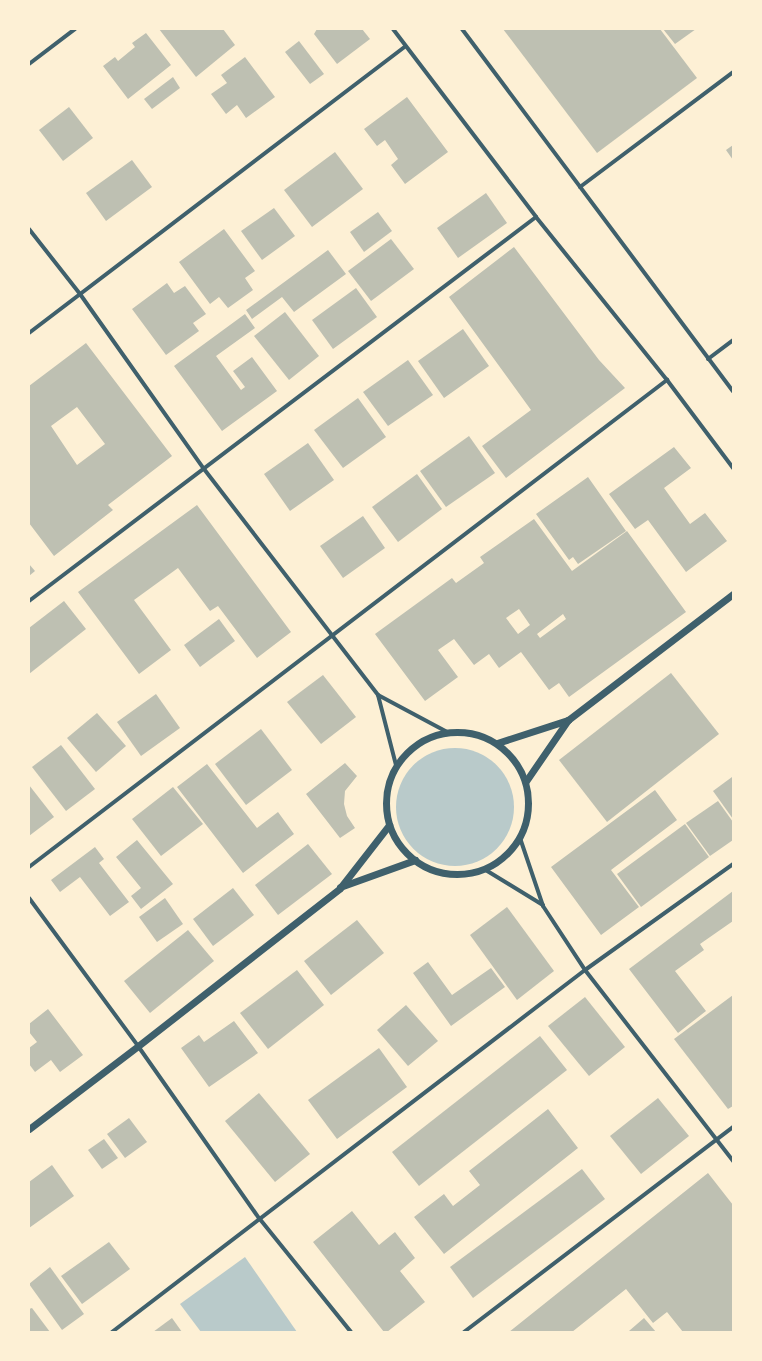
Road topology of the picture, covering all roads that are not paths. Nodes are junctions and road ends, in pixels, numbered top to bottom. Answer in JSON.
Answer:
{"nodes":[{"id":1,"x":75,"y":29,"type":"edge"},
{"id":2,"x":393,"y":29,"type":"edge"},
{"id":3,"x":462,"y":29,"type":"edge"},
{"id":4,"x":405,"y":46,"type":"junction"},
{"id":5,"x":29,"y":64,"type":"edge"},
{"id":6,"x":733,"y":72,"type":"edge"},
{"id":7,"x":580,"y":187,"type":"junction"},
{"id":8,"x":536,"y":217,"type":"junction"},
{"id":9,"x":29,"y":229,"type":"edge"},
{"id":10,"x":80,"y":294,"type":"junction"},
{"id":11,"x":29,"y":333,"type":"edge"},
{"id":12,"x":733,"y":340,"type":"edge"},
{"id":13,"x":708,"y":359,"type":"junction"},
{"id":14,"x":667,"y":380,"type":"junction"},
{"id":15,"x":733,"y":391,"type":"edge"},
{"id":16,"x":733,"y":468,"type":"edge"},
{"id":17,"x":204,"y":469,"type":"junction"},
{"id":18,"x":733,"y":594,"type":"edge"},
{"id":19,"x":29,"y":601,"type":"edge"},
{"id":20,"x":334,"y":636,"type":"junction"},
{"id":21,"x":378,"y":695,"type":"junction"},
{"id":22,"x":568,"y":720,"type":"junction"},
{"id":23,"x":447,"y":732,"type":"junction"},
{"id":24,"x":497,"y":743,"type":"junction"},
{"id":25,"x":396,"y":765,"type":"junction"},
{"id":26,"x":526,"y":781,"type":"junction"},
{"id":27,"x":389,"y":825,"type":"junction"},
{"id":28,"x":520,"y":838,"type":"junction"},
{"id":29,"x":416,"y":860,"type":"junction"},
{"id":30,"x":733,"y":864,"type":"edge"},
{"id":31,"x":29,"y":867,"type":"edge"},
{"id":32,"x":484,"y":869,"type":"junction"},
{"id":33,"x":340,"y":888,"type":"junction"},
{"id":34,"x":29,"y":898,"type":"edge"},
{"id":35,"x":543,"y":906,"type":"junction"},
{"id":36,"x":585,"y":970,"type":"junction"},
{"id":37,"x":138,"y":1046,"type":"junction"},
{"id":38,"x":733,"y":1127,"type":"edge"},
{"id":39,"x":29,"y":1128,"type":"edge"},
{"id":40,"x":717,"y":1139,"type":"junction"},
{"id":41,"x":733,"y":1161,"type":"edge"},
{"id":42,"x":259,"y":1218,"type":"junction"},
{"id":43,"x":112,"y":1332,"type":"edge"},
{"id":44,"x":351,"y":1332,"type":"edge"},
{"id":45,"x":464,"y":1332,"type":"edge"}],
"edges":[{"from":1,"to":5,"type":"street"},
{"from":2,"to":4,"type":"street"},
{"from":3,"to":7,"type":"street"},
{"from":4,"to":8,"type":"street"},
{"from":4,"to":10,"type":"street"},
{"from":6,"to":7,"type":"street"},
{"from":7,"to":13,"type":"street"},
{"from":8,"to":14,"type":"street"},
{"from":8,"to":17,"type":"street"},
{"from":9,"to":10,"type":"street"},
{"from":10,"to":11,"type":"street"},
{"from":10,"to":17,"type":"street"},
{"from":12,"to":13,"type":"street"},
{"from":13,"to":15,"type":"street"},
{"from":14,"to":16,"type":"street"},
{"from":14,"to":20,"type":"street"},
{"from":17,"to":19,"type":"street"},
{"from":17,"to":20,"type":"street"},
{"from":18,"to":22,"type":"street"},
{"from":20,"to":21,"type":"street"},
{"from":20,"to":31,"type":"street"},
{"from":21,"to":23,"type":"street"},
{"from":21,"to":25,"type":"street"},
{"from":22,"to":24,"type":"street"},
{"from":22,"to":26,"type":"street"},
{"from":23,"to":24,"type":"street"},
{"from":23,"to":25,"type":"street"},
{"from":24,"to":26,"type":"street"},
{"from":25,"to":27,"type":"street"},
{"from":26,"to":28,"type":"street"},
{"from":27,"to":29,"type":"street"},
{"from":27,"to":33,"type":"street"},
{"from":28,"to":32,"type":"street"},
{"from":28,"to":35,"type":"street"},
{"from":29,"to":32,"type":"street"},
{"from":29,"to":33,"type":"street"},
{"from":30,"to":36,"type":"street"},
{"from":32,"to":35,"type":"street"},
{"from":33,"to":37,"type":"street"},
{"from":34,"to":37,"type":"street"},
{"from":35,"to":36,"type":"street"},
{"from":36,"to":40,"type":"street"},
{"from":36,"to":42,"type":"street"},
{"from":37,"to":39,"type":"street"},
{"from":37,"to":42,"type":"street"},
{"from":38,"to":40,"type":"street"},
{"from":40,"to":41,"type":"street"},
{"from":40,"to":45,"type":"street"},
{"from":42,"to":43,"type":"street"},
{"from":42,"to":44,"type":"street"}]}
